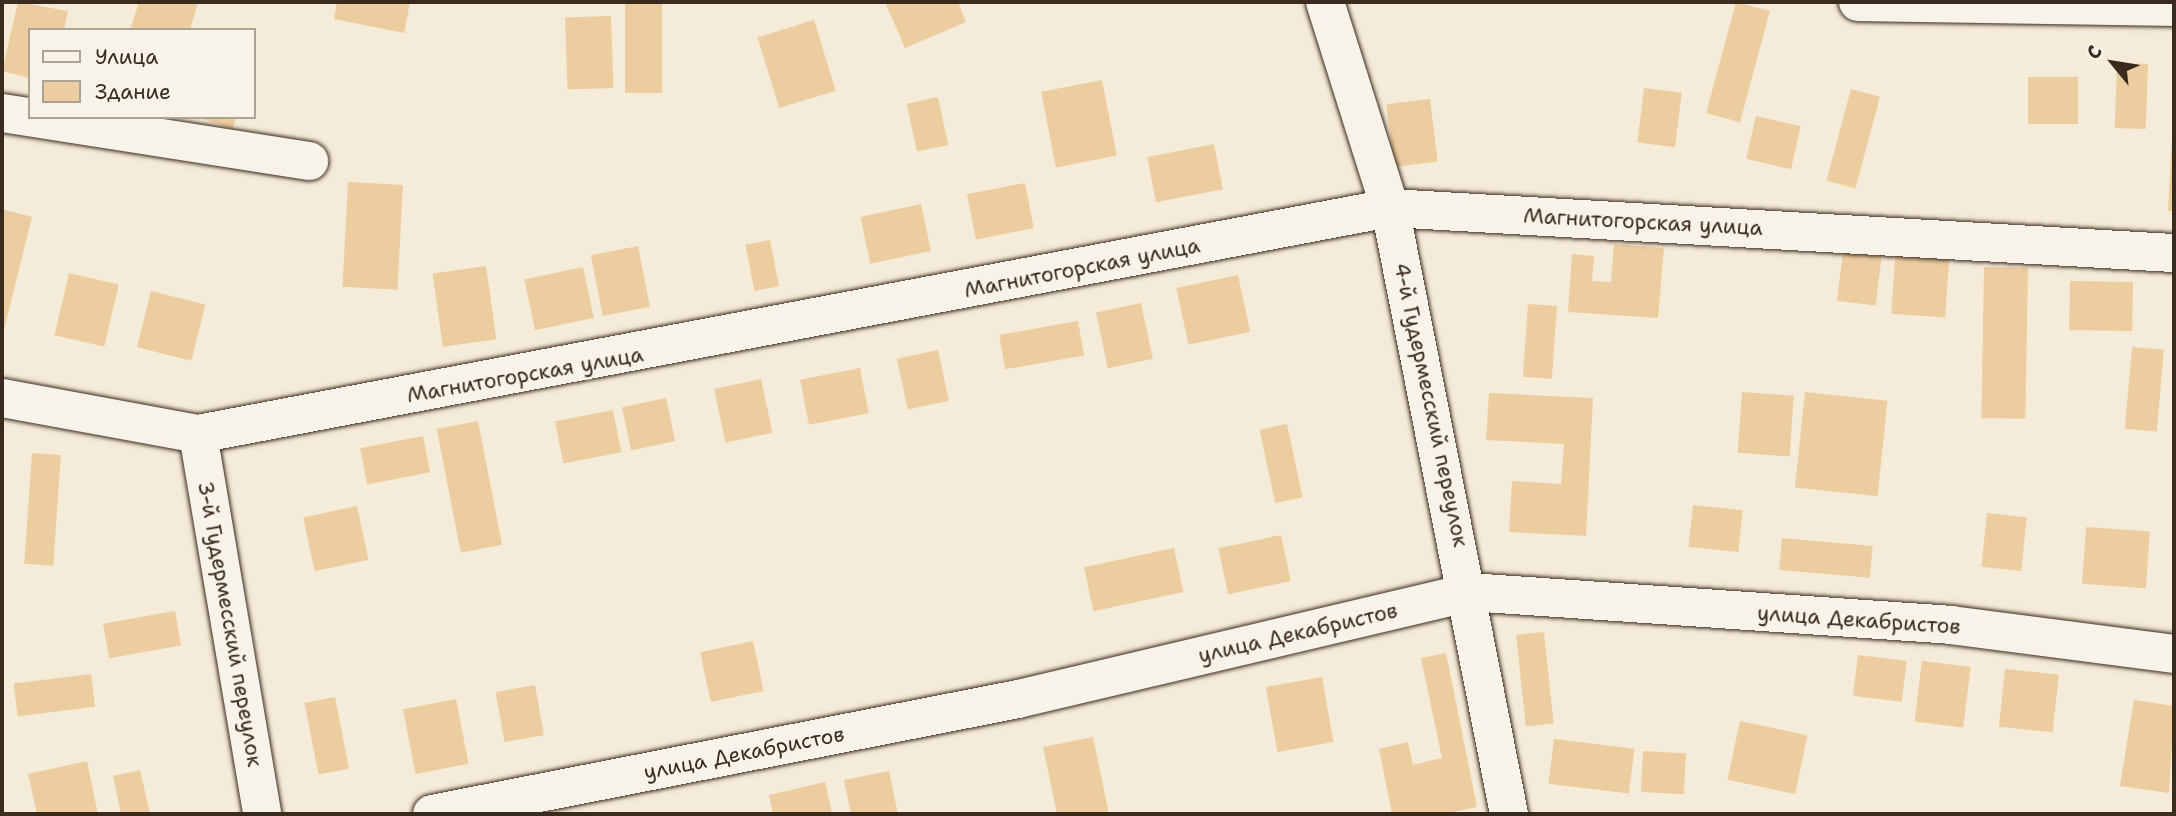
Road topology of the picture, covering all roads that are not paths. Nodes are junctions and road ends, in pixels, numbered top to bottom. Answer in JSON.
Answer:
{"nodes":[{"id":1,"x":1325,"y":2,"type":"edge"},
{"id":2,"x":1858,"y":2,"type":"edge"},
{"id":3,"x":2174,"y":7,"type":"edge"},
{"id":4,"x":2,"y":113,"type":"edge"},
{"id":5,"x":28,"y":117,"type":"edge"},
{"id":6,"x":40,"y":119,"type":"edge"},
{"id":7,"x":309,"y":161,"type":"dead end"},
{"id":8,"x":1390,"y":208,"type":"junction"},
{"id":9,"x":2174,"y":253,"type":"edge"},
{"id":10,"x":2,"y":398,"type":"edge"},
{"id":11,"x":198,"y":434,"type":"junction"},
{"id":12,"x":1469,"y":592,"type":"junction"},
{"id":13,"x":2174,"y":654,"type":"edge"},
{"id":14,"x":262,"y":814,"type":"edge"},
{"id":15,"x":432,"y":814,"type":"edge"},
{"id":16,"x":1509,"y":814,"type":"edge"}],
"edges":[{"from":1,"to":8,"type":"street","name":"4-й Гудермесский переулок"},
{"from":2,"to":3,"type":"street"},
{"from":4,"to":5,"type":"street"},
{"from":6,"to":7,"type":"street"},
{"from":8,"to":9,"type":"street","name":"Магнитогорская улица"},
{"from":8,"to":11,"type":"street","name":"Магнитогорская улица"},
{"from":8,"to":12,"type":"street","name":"4-й Гудермесский переулок"},
{"from":10,"to":11,"type":"street","name":"Магнитогорская улица"},
{"from":11,"to":14,"type":"street","name":"3-й Гудермесский переулок"},
{"from":12,"to":13,"type":"street","name":"улица Декабристов"},
{"from":12,"to":15,"type":"street","name":"улица Декабристов"},
{"from":12,"to":16,"type":"street","name":"4-й Гудермесский переулок"}]}
